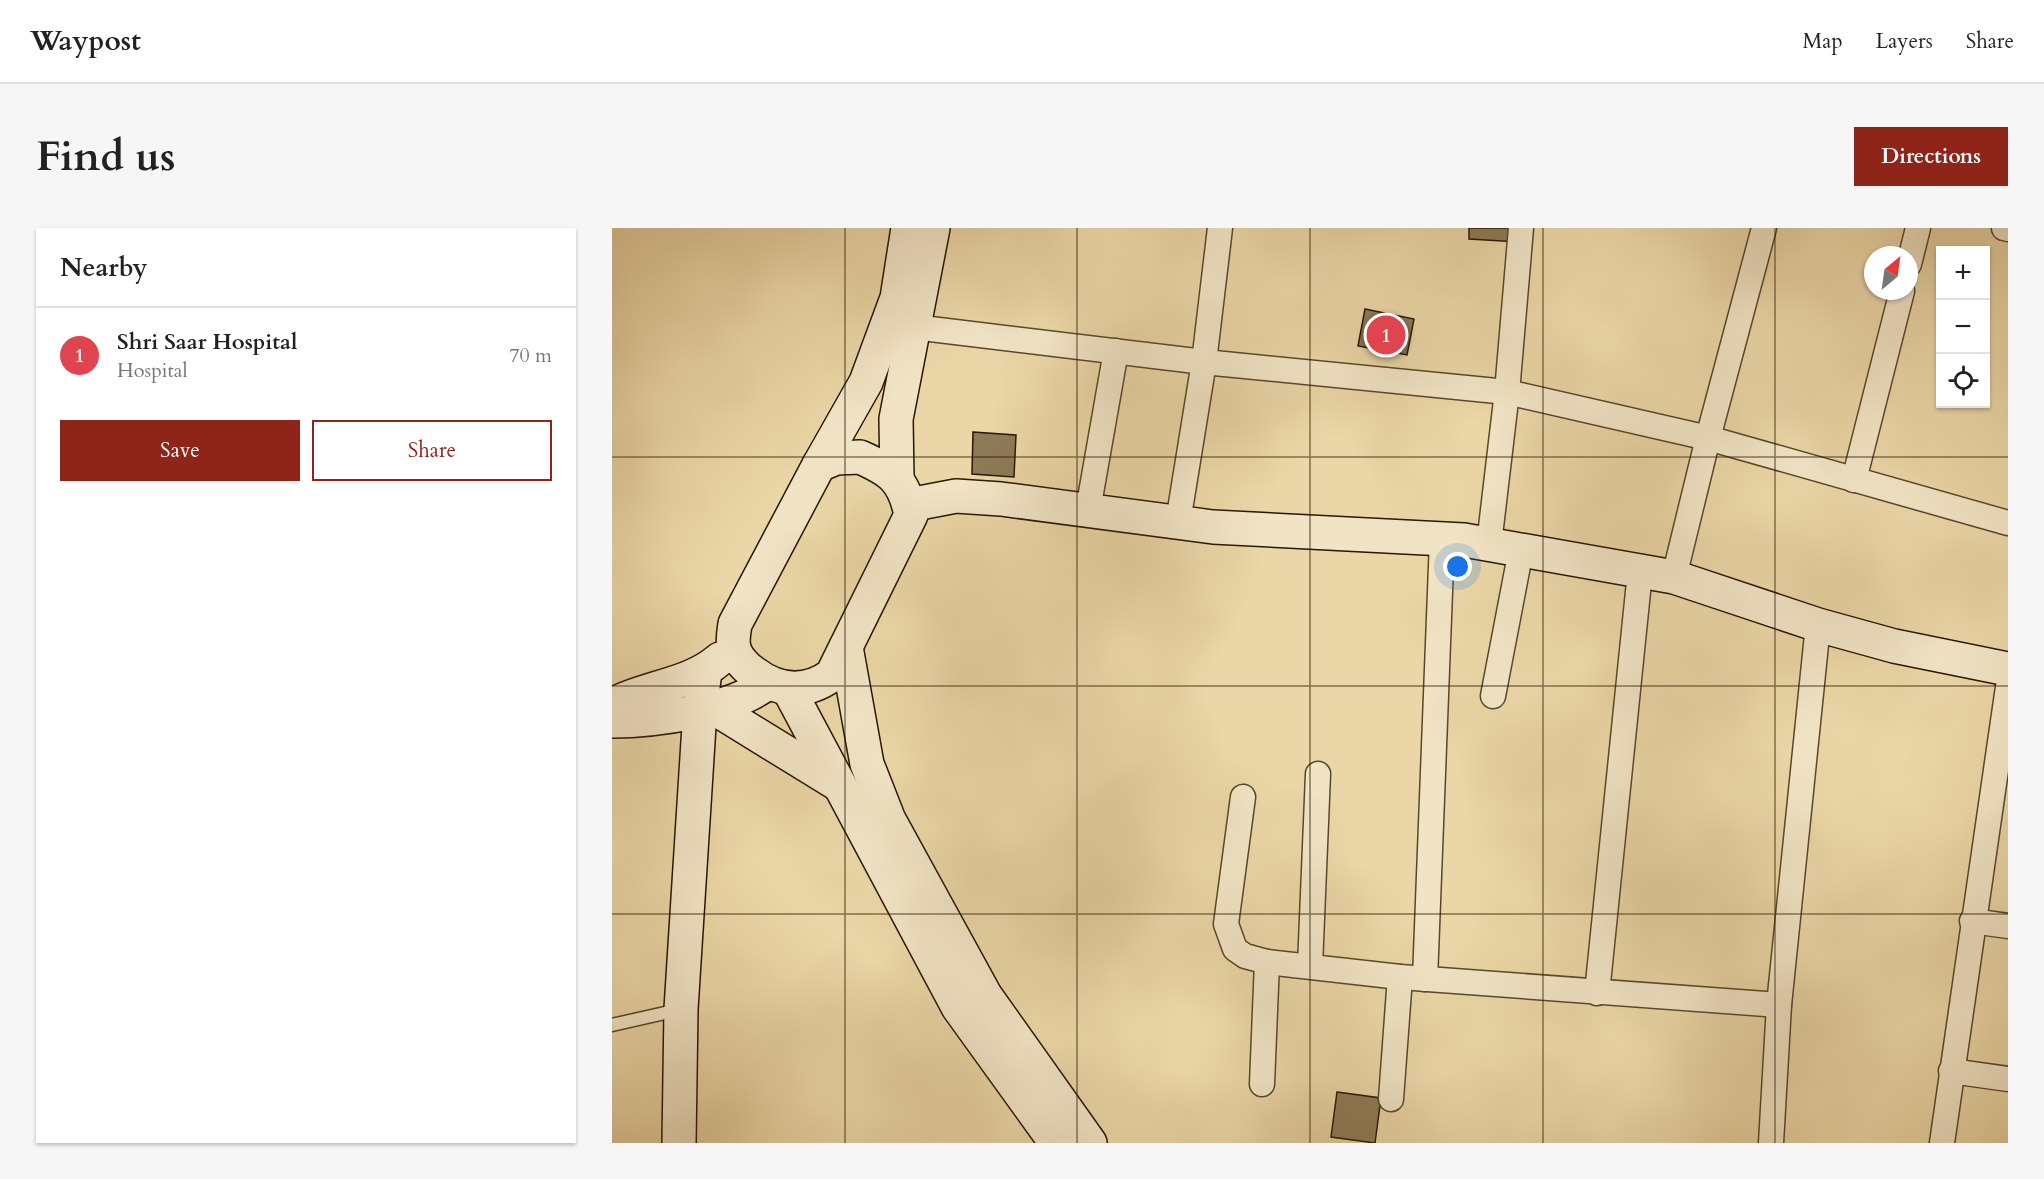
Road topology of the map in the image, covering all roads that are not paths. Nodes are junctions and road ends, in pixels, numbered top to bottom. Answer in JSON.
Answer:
{"nodes":[{"id":1,"x":908,"y":228,"type":"edge"},
{"id":2,"x":933,"y":228,"type":"edge"},
{"id":3,"x":1220,"y":228,"type":"edge"},
{"id":4,"x":1521,"y":228,"type":"edge"},
{"id":5,"x":1764,"y":228,"type":"edge"},
{"id":6,"x":1918,"y":228,"type":"edge"},
{"id":7,"x":1914,"y":246,"type":"edge"},
{"id":8,"x":1900,"y":300,"type":"edge"},
{"id":9,"x":914,"y":327,"type":"junction"},
{"id":10,"x":1116,"y":351,"type":"junction"},
{"id":11,"x":1204,"y":362,"type":"junction"},
{"id":12,"x":1507,"y":392,"type":"junction"},
{"id":13,"x":1708,"y":438,"type":"junction"},
{"id":14,"x":819,"y":465,"type":"junction"},
{"id":15,"x":1854,"y":480,"type":"junction"},
{"id":16,"x":903,"y":492,"type":"junction"},
{"id":17,"x":1088,"y":510,"type":"junction"},
{"id":18,"x":1178,"y":522,"type":"junction"},
{"id":19,"x":2008,"y":523,"type":"edge"},
{"id":20,"x":1442,"y":540,"type":"junction"},
{"id":21,"x":1489,"y":544,"type":"junction"},
{"id":22,"x":1521,"y":549,"type":"junction"},
{"id":23,"x":1640,"y":572,"type":"junction"},
{"id":24,"x":1674,"y":577,"type":"junction"},
{"id":25,"x":1818,"y":626,"type":"junction"},
{"id":26,"x":846,"y":646,"type":"junction"},
{"id":27,"x":733,"y":647,"type":"junction"},
{"id":28,"x":2008,"y":669,"type":"edge"},
{"id":29,"x":705,"y":671,"type":"junction"},
{"id":30,"x":778,"y":687,"type":"junction"},
{"id":31,"x":2008,"y":687,"type":"edge"},
{"id":32,"x":1493,"y":696,"type":"dead end"},
{"id":33,"x":612,"y":705,"type":"edge"},
{"id":34,"x":707,"y":709,"type":"junction"},
{"id":35,"x":612,"y":721,"type":"edge"},
{"id":36,"x":1318,"y":774,"type":"dead end"},
{"id":37,"x":840,"y":786,"type":"junction"},
{"id":38,"x":1243,"y":797,"type":"dead end"},
{"id":39,"x":1972,"y":921,"type":"junction"},
{"id":40,"x":2008,"y":926,"type":"edge"},
{"id":41,"x":1267,"y":962,"type":"junction"},
{"id":42,"x":1310,"y":966,"type":"junction"},
{"id":43,"x":1400,"y":977,"type":"junction"},
{"id":44,"x":1425,"y":979,"type":"junction"},
{"id":45,"x":1597,"y":993,"type":"junction"},
{"id":46,"x":1779,"y":1005,"type":"junction"},
{"id":47,"x":681,"y":1009,"type":"junction"},
{"id":48,"x":612,"y":1025,"type":"edge"},
{"id":49,"x":1951,"y":1071,"type":"junction"},
{"id":50,"x":2008,"y":1079,"type":"edge"},
{"id":51,"x":1262,"y":1084,"type":"dead end"},
{"id":52,"x":1391,"y":1099,"type":"dead end"},
{"id":53,"x":679,"y":1143,"type":"edge"},
{"id":54,"x":1056,"y":1143,"type":"edge"},
{"id":55,"x":1090,"y":1143,"type":"edge"},
{"id":56,"x":1771,"y":1143,"type":"edge"},
{"id":57,"x":1942,"y":1143,"type":"edge"}],
"edges":[{"from":1,"to":14,"type":"street"},
{"from":2,"to":9,"type":"street"},
{"from":3,"to":11,"type":"street"},
{"from":4,"to":12,"type":"street"},
{"from":5,"to":13,"type":"street"},
{"from":6,"to":7,"type":"street"},
{"from":8,"to":15,"type":"street"},
{"from":9,"to":10,"type":"street"},
{"from":9,"to":16,"type":"street"},
{"from":10,"to":11,"type":"street"},
{"from":10,"to":17,"type":"street"},
{"from":11,"to":12,"type":"street"},
{"from":11,"to":18,"type":"street"},
{"from":12,"to":13,"type":"street"},
{"from":12,"to":21,"type":"street"},
{"from":13,"to":15,"type":"street"},
{"from":13,"to":24,"type":"street"},
{"from":14,"to":16,"type":"street"},
{"from":14,"to":27,"type":"street"},
{"from":15,"to":19,"type":"street"},
{"from":16,"to":17,"type":"street"},
{"from":16,"to":26,"type":"street"},
{"from":17,"to":18,"type":"street"},
{"from":18,"to":20,"type":"street"},
{"from":20,"to":21,"type":"street"},
{"from":20,"to":44,"type":"street"},
{"from":21,"to":22,"type":"street"},
{"from":22,"to":23,"type":"street"},
{"from":22,"to":32,"type":"street"},
{"from":23,"to":24,"type":"street"},
{"from":23,"to":45,"type":"street"},
{"from":24,"to":25,"type":"street"},
{"from":25,"to":28,"type":"street"},
{"from":25,"to":46,"type":"street"},
{"from":26,"to":30,"type":"street"},
{"from":26,"to":55,"type":"street"},
{"from":27,"to":29,"type":"street"},
{"from":27,"to":30,"type":"street"},
{"from":29,"to":33,"type":"street"},
{"from":29,"to":34,"type":"street"},
{"from":30,"to":34,"type":"street"},
{"from":30,"to":37,"type":"street"},
{"from":31,"to":39,"type":"street"},
{"from":34,"to":35,"type":"street"},
{"from":34,"to":37,"type":"street"},
{"from":34,"to":47,"type":"street"},
{"from":36,"to":42,"type":"street"},
{"from":37,"to":54,"type":"street"},
{"from":38,"to":41,"type":"street"},
{"from":39,"to":40,"type":"street"},
{"from":39,"to":49,"type":"street"},
{"from":41,"to":42,"type":"street"},
{"from":41,"to":51,"type":"street"},
{"from":42,"to":43,"type":"street"},
{"from":43,"to":44,"type":"street"},
{"from":43,"to":52,"type":"street"},
{"from":44,"to":45,"type":"street"},
{"from":45,"to":46,"type":"street"},
{"from":46,"to":56,"type":"street"},
{"from":47,"to":48,"type":"lane"},
{"from":47,"to":53,"type":"street"},
{"from":49,"to":50,"type":"street"},
{"from":49,"to":57,"type":"street"}]}
